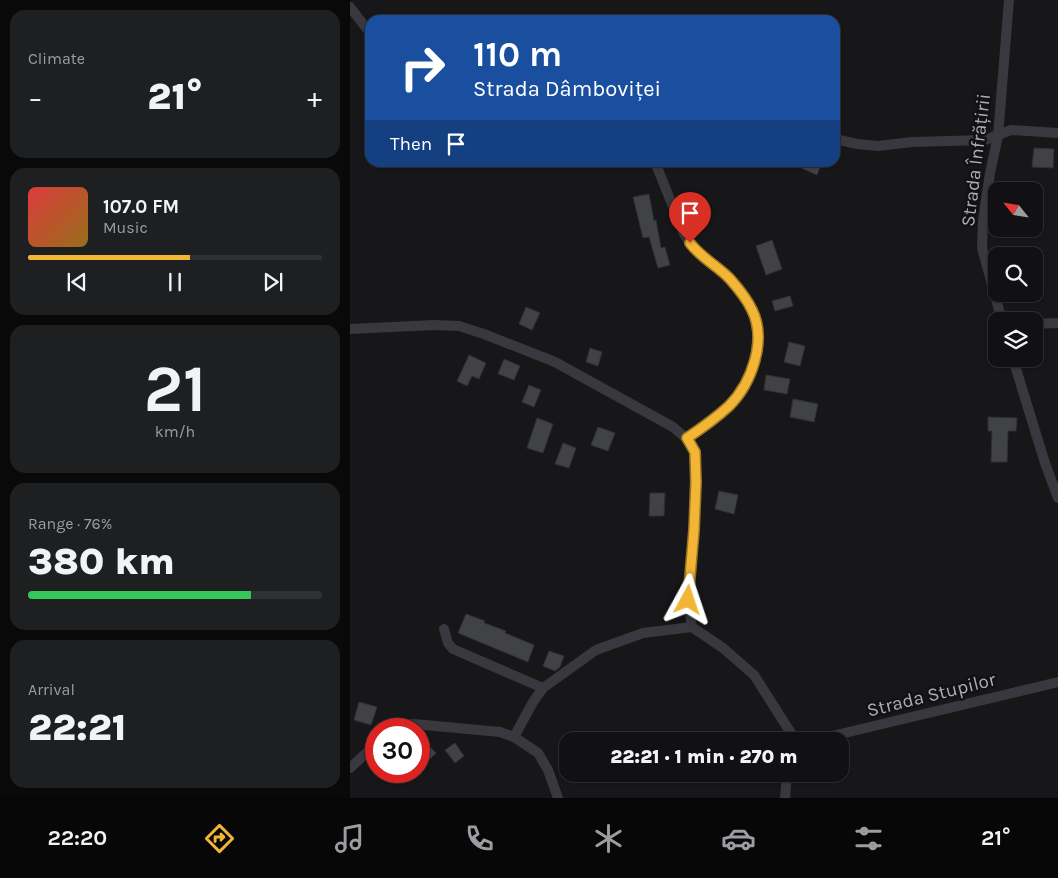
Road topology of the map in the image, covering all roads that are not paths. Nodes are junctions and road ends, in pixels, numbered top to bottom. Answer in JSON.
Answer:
{"nodes":[{"id":1,"x":1009,"y":0,"type":"edge"},
{"id":2,"x":350,"y":8,"type":"edge"},
{"id":3,"x":365,"y":27,"type":"edge"},
{"id":4,"x":1058,"y":133,"type":"edge"},
{"id":5,"x":998,"y":136,"type":"junction"},
{"id":6,"x":840,"y":139,"type":"edge"},
{"id":7,"x":657,"y":167,"type":"edge"},
{"id":8,"x":999,"y":312,"type":"edge"},
{"id":9,"x":1058,"y":323,"type":"edge"},
{"id":10,"x":1043,"y":324,"type":"edge"},
{"id":11,"x":350,"y":329,"type":"edge"},
{"id":12,"x":1016,"y":367,"type":"edge"},
{"id":13,"x":687,"y":438,"type":"junction"},
{"id":14,"x":1058,"y":498,"type":"edge"},
{"id":15,"x":692,"y":628,"type":"junction"},
{"id":16,"x":444,"y":629,"type":"dead end"},
{"id":17,"x":1058,"y":682,"type":"edge"},
{"id":18,"x":543,"y":688,"type":"junction"},
{"id":19,"x":430,"y":725,"type":"edge"},
{"id":20,"x":790,"y":732,"type":"edge"},
{"id":21,"x":849,"y":732,"type":"edge"},
{"id":22,"x":514,"y":737,"type":"junction"},
{"id":23,"x":365,"y":754,"type":"edge"},
{"id":24,"x":350,"y":768,"type":"edge"},
{"id":25,"x":786,"y":782,"type":"edge"},
{"id":26,"x":558,"y":798,"type":"edge"},
{"id":27,"x":784,"y":798,"type":"edge"}],
"edges":[{"from":1,"to":5,"type":"street","name":"Strada Înfrățirii"},
{"from":2,"to":3,"type":"street"},
{"from":4,"to":5,"type":"street"},
{"from":5,"to":6,"type":"street"},
{"from":5,"to":8,"type":"street","name":"Strada Înfrățirii"},
{"from":7,"to":13,"type":"street"},
{"from":9,"to":10,"type":"street"},
{"from":11,"to":13,"type":"street"},
{"from":12,"to":14,"type":"street"},
{"from":13,"to":15,"type":"street"},
{"from":15,"to":18,"type":"street"},
{"from":15,"to":20,"type":"street"},
{"from":16,"to":18,"type":"street"},
{"from":17,"to":21,"type":"street","name":"Strada Stupilor"},
{"from":18,"to":22,"type":"street"},
{"from":19,"to":22,"type":"street"},
{"from":22,"to":26,"type":"street"},
{"from":23,"to":24,"type":"street"},
{"from":25,"to":27,"type":"street"}]}
